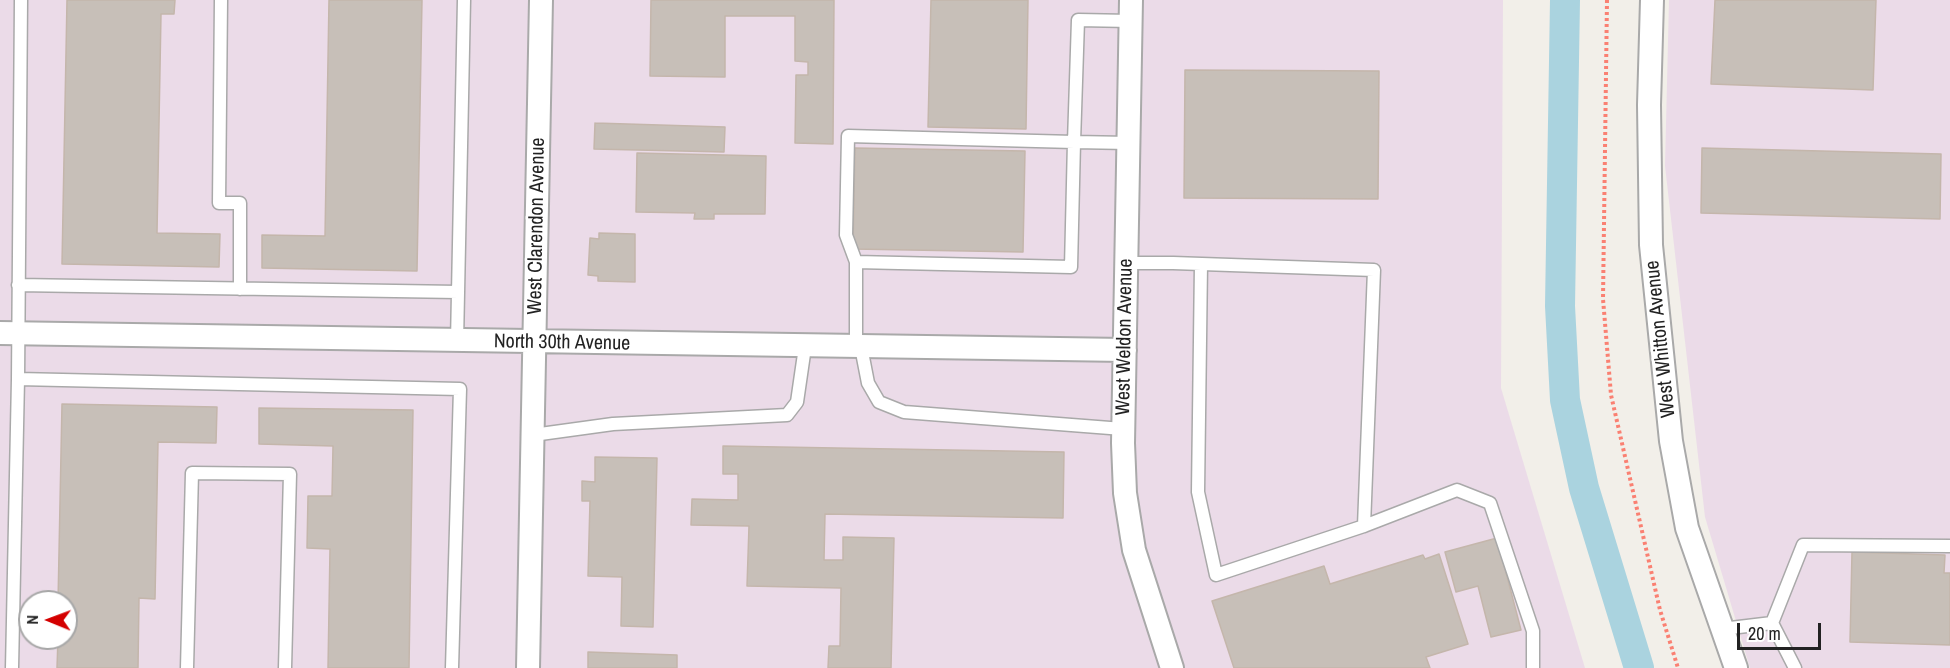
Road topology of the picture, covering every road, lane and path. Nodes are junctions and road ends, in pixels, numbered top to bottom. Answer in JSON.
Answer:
{"nodes":[{"id":1,"x":21,"y":0,"type":"edge"},
{"id":2,"x":221,"y":0,"type":"edge"},
{"id":3,"x":464,"y":0,"type":"edge"},
{"id":4,"x":542,"y":0,"type":"edge"},
{"id":5,"x":1607,"y":0,"type":"edge"},
{"id":6,"x":1652,"y":0,"type":"edge"},
{"id":7,"x":1131,"y":10,"type":"edge"},
{"id":8,"x":1074,"y":142,"type":"junction"},
{"id":9,"x":1129,"y":143,"type":"junction"},
{"id":10,"x":856,"y":262,"type":"junction"},
{"id":11,"x":1127,"y":263,"type":"junction"},
{"id":12,"x":1201,"y":264,"type":"junction"},
{"id":13,"x":18,"y":285,"type":"junction"},
{"id":14,"x":240,"y":289,"type":"junction"},
{"id":15,"x":458,"y":292,"type":"junction"},
{"id":16,"x":9,"y":333,"type":"edge"},
{"id":17,"x":457,"y":342,"type":"junction"},
{"id":18,"x":536,"y":343,"type":"junction"},
{"id":19,"x":805,"y":346,"type":"junction"},
{"id":20,"x":858,"y":347,"type":"junction"},
{"id":21,"x":1125,"y":350,"type":"junction"},
{"id":22,"x":18,"y":378,"type":"junction"},
{"id":23,"x":1123,"y":429,"type":"junction"},
{"id":24,"x":533,"y":435,"type":"junction"},
{"id":25,"x":1364,"y":526,"type":"junction"},
{"id":26,"x":1950,"y":546,"type":"edge"},
{"id":27,"x":1772,"y":623,"type":"junction"},
{"id":28,"x":1722,"y":629,"type":"junction"},
{"id":29,"x":12,"y":668,"type":"edge"},
{"id":30,"x":187,"y":668,"type":"edge"},
{"id":31,"x":285,"y":668,"type":"edge"},
{"id":32,"x":452,"y":668,"type":"edge"},
{"id":33,"x":528,"y":668,"type":"edge"},
{"id":34,"x":1172,"y":668,"type":"edge"},
{"id":35,"x":1533,"y":668,"type":"edge"},
{"id":36,"x":1678,"y":668,"type":"edge"},
{"id":37,"x":1736,"y":668,"type":"edge"},
{"id":38,"x":1795,"y":668,"type":"edge"}],
"edges":[{"from":1,"to":13,"type":"lane"},
{"from":2,"to":14,"type":"lane"},
{"from":3,"to":15,"type":"lane"},
{"from":4,"to":18,"type":"street","name":"West Clarendon Avenue"},
{"from":5,"to":36,"type":"path"},
{"from":6,"to":28,"type":"street","name":"West Whitton Avenue"},
{"from":7,"to":8,"type":"lane"},
{"from":7,"to":9,"type":"street","name":"West Weldon Avenue"},
{"from":8,"to":9,"type":"lane"},
{"from":8,"to":10,"type":"lane"},
{"from":8,"to":10,"type":"lane"},
{"from":9,"to":11,"type":"street","name":"West Weldon Avenue"},
{"from":10,"to":20,"type":"lane"},
{"from":11,"to":12,"type":"lane"},
{"from":11,"to":21,"type":"street","name":"West Weldon Avenue"},
{"from":12,"to":25,"type":"lane"},
{"from":12,"to":25,"type":"lane"},
{"from":13,"to":14,"type":"lane"},
{"from":13,"to":16,"type":"lane"},
{"from":14,"to":15,"type":"lane"},
{"from":15,"to":17,"type":"lane"},
{"from":16,"to":17,"type":"street","name":"North 30th Avenue"},
{"from":16,"to":22,"type":"lane"},
{"from":17,"to":18,"type":"street","name":"North 30th Avenue"},
{"from":18,"to":19,"type":"street","name":"North 30th Avenue"},
{"from":18,"to":24,"type":"street","name":"West Clarendon Avenue"},
{"from":19,"to":20,"type":"street","name":"North 30th Avenue"},
{"from":19,"to":24,"type":"lane"},
{"from":20,"to":21,"type":"street","name":"North 30th Avenue"},
{"from":20,"to":23,"type":"lane"},
{"from":21,"to":23,"type":"street","name":"West Weldon Avenue"},
{"from":22,"to":29,"type":"lane"},
{"from":22,"to":32,"type":"lane"},
{"from":23,"to":34,"type":"street","name":"West Weldon Avenue"},
{"from":24,"to":33,"type":"street","name":"West Clarendon Avenue"},
{"from":25,"to":35,"type":"lane"},
{"from":26,"to":27,"type":"lane"},
{"from":27,"to":28,"type":"lane"},
{"from":27,"to":38,"type":"lane"},
{"from":28,"to":37,"type":"street","name":"West Whitton Avenue"},
{"from":30,"to":31,"type":"lane"}]}
